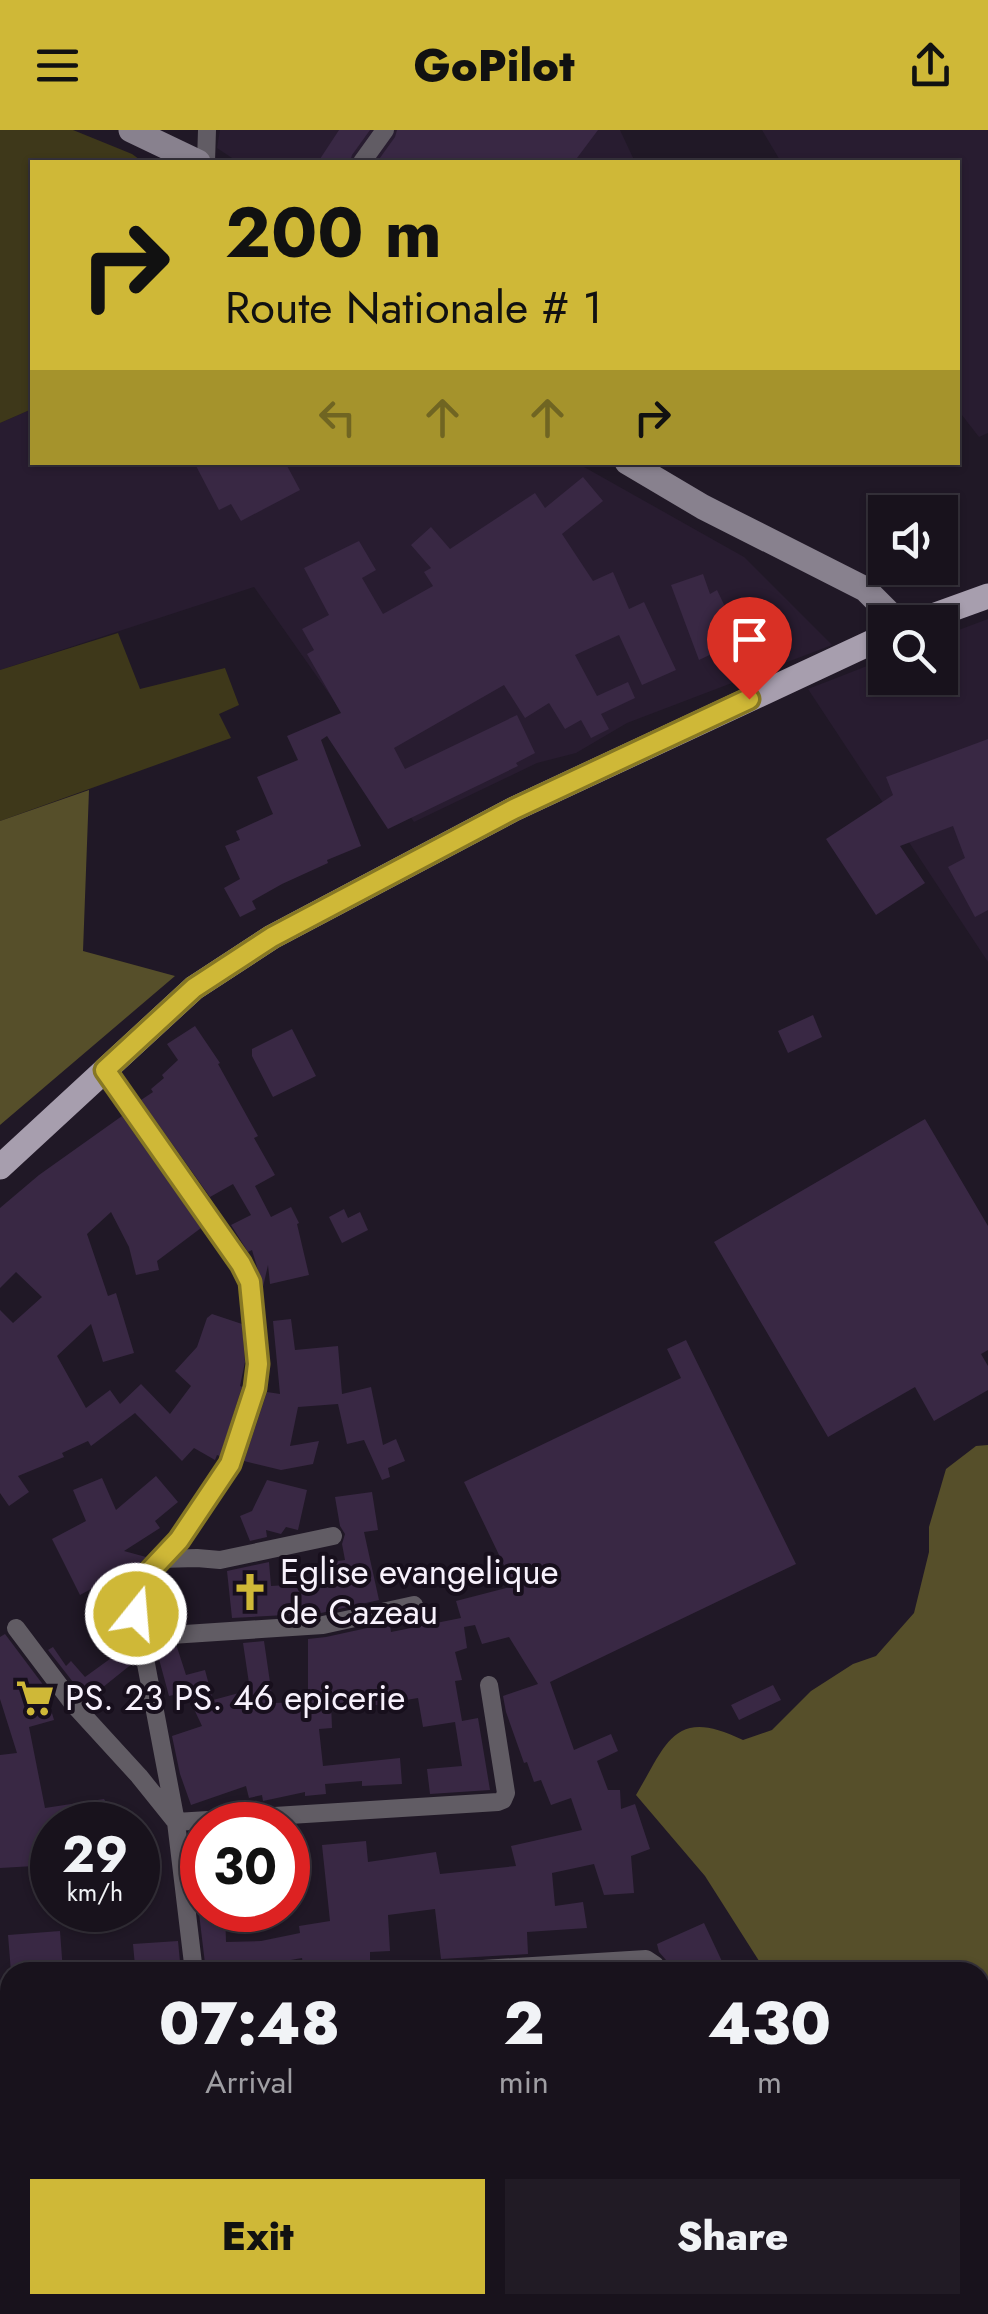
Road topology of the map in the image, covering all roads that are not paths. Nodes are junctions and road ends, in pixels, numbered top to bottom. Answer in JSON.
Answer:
{"nodes":[{"id":1,"x":130,"y":130,"type":"edge"},
{"id":2,"x":207,"y":130,"type":"edge"},
{"id":3,"x":385,"y":130,"type":"edge"},
{"id":4,"x":194,"y":160,"type":"edge"},
{"id":5,"x":206,"y":160,"type":"edge"},
{"id":6,"x":363,"y":160,"type":"edge"},
{"id":7,"x":632,"y":465,"type":"edge"},
{"id":8,"x":988,"y":596,"type":"edge"},
{"id":9,"x":881,"y":605,"type":"edge"},
{"id":10,"x":958,"y":607,"type":"edge"},
{"id":11,"x":868,"y":644,"type":"edge"},
{"id":12,"x":105,"y":1070,"type":"junction"},
{"id":13,"x":0,"y":1167,"type":"edge"},
{"id":14,"x":332,"y":1536,"type":"dead end"},
{"id":15,"x":160,"y":1559,"type":"junction"},
{"id":16,"x":414,"y":1605,"type":"dead end"},
{"id":17,"x":16,"y":1628,"type":"dead end"},
{"id":18,"x":140,"y":1638,"type":"junction"},
{"id":19,"x":489,"y":1685,"type":"dead end"},
{"id":20,"x":176,"y":1822,"type":"junction"},
{"id":21,"x":193,"y":1962,"type":"edge"},
{"id":22,"x":597,"y":1962,"type":"edge"},
{"id":23,"x":650,"y":1962,"type":"edge"},
{"id":24,"x":0,"y":2172,"type":"edge"},
{"id":25,"x":0,"y":2180,"type":"edge"}],
"edges":[{"from":1,"to":4,"type":"main road"},
{"from":2,"to":5,"type":"street"},
{"from":3,"to":6,"type":"street"},
{"from":7,"to":9,"type":"main road"},
{"from":8,"to":10,"type":"main road"},
{"from":11,"to":12,"type":"main road"},
{"from":12,"to":13,"type":"main road"},
{"from":12,"to":15,"type":"street"},
{"from":14,"to":15,"type":"street"},
{"from":15,"to":18,"type":"street"},
{"from":16,"to":18,"type":"street"},
{"from":17,"to":20,"type":"street"},
{"from":18,"to":20,"type":"street"},
{"from":19,"to":20,"type":"street"},
{"from":20,"to":21,"type":"street"},
{"from":22,"to":23,"type":"street"},
{"from":24,"to":25,"type":"street"}]}
